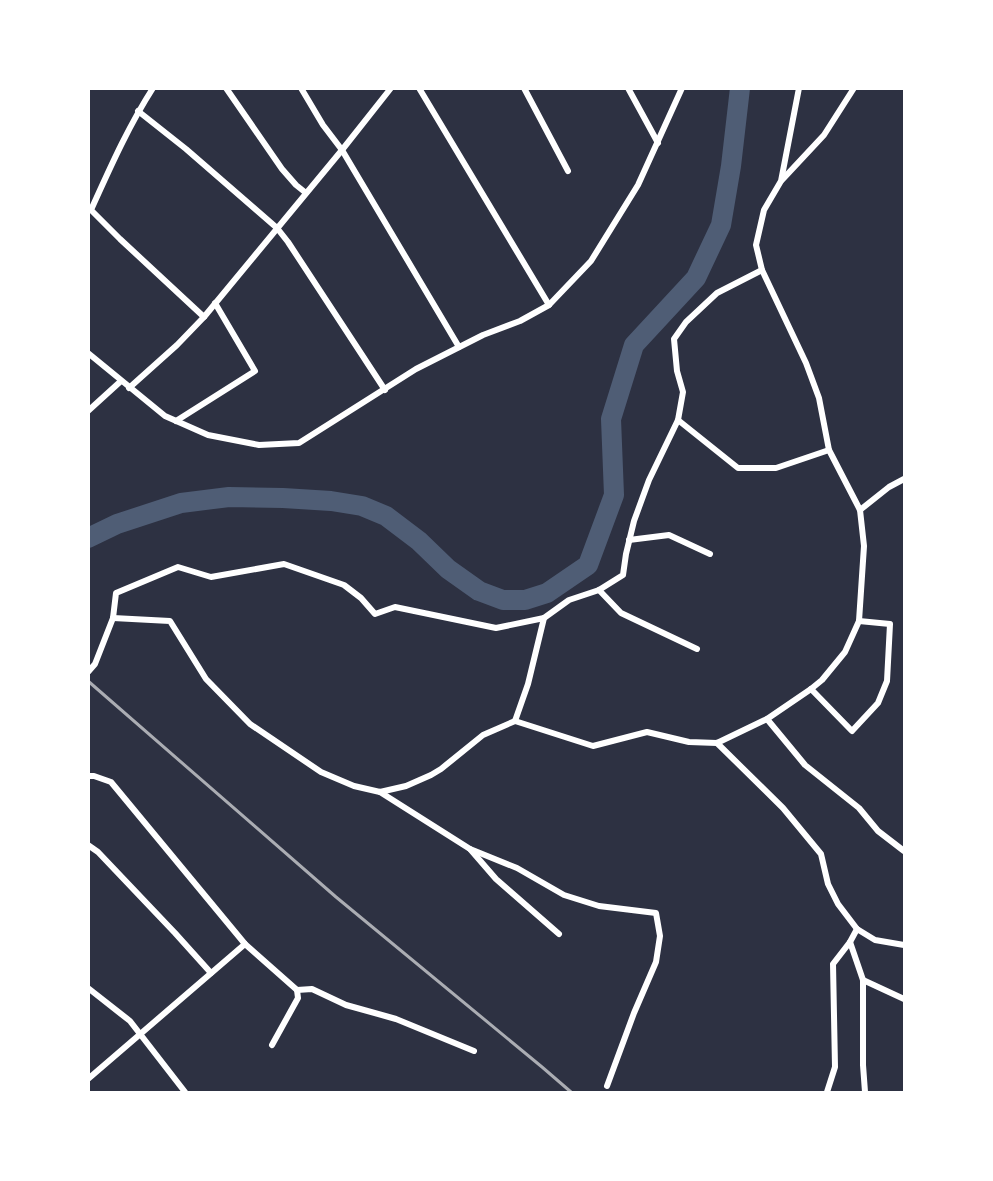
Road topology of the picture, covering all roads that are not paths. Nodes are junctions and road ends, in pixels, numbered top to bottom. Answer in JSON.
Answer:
{"nodes":[{"id":1,"x":153,"y":88,"type":"edge"},
{"id":2,"x":226,"y":88,"type":"edge"},
{"id":3,"x":302,"y":88,"type":"edge"},
{"id":4,"x":391,"y":88,"type":"edge"},
{"id":5,"x":419,"y":88,"type":"edge"},
{"id":6,"x":524,"y":88,"type":"edge"},
{"id":7,"x":628,"y":88,"type":"edge"},
{"id":8,"x":682,"y":88,"type":"edge"},
{"id":9,"x":799,"y":88,"type":"edge"},
{"id":10,"x":854,"y":88,"type":"edge"},
{"id":11,"x":138,"y":111,"type":"junction"},
{"id":12,"x":658,"y":143,"type":"junction"},
{"id":13,"x":342,"y":150,"type":"junction"},
{"id":14,"x":568,"y":171,"type":"dead end"},
{"id":15,"x":781,"y":181,"type":"junction"},
{"id":16,"x":306,"y":193,"type":"junction"},
{"id":17,"x":277,"y":228,"type":"junction"},
{"id":18,"x":762,"y":270,"type":"junction"},
{"id":19,"x":215,"y":303,"type":"junction"},
{"id":20,"x":549,"y":305,"type":"junction"},
{"id":21,"x":204,"y":317,"type":"junction"},
{"id":22,"x":459,"y":347,"type":"junction"},
{"id":23,"x":88,"y":353,"type":"edge"},
{"id":24,"x":121,"y":381,"type":"junction"},
{"id":25,"x":129,"y":388,"type":"junction"},
{"id":26,"x":384,"y":390,"type":"junction"},
{"id":27,"x":88,"y":411,"type":"edge"},
{"id":28,"x":678,"y":420,"type":"junction"},
{"id":29,"x":176,"y":421,"type":"junction"},
{"id":30,"x":829,"y":450,"type":"junction"},
{"id":31,"x":904,"y":479,"type":"edge"},
{"id":32,"x":860,"y":510,"type":"junction"},
{"id":33,"x":629,"y":540,"type":"junction"},
{"id":34,"x":710,"y":554,"type":"dead end"},
{"id":35,"x":599,"y":590,"type":"junction"},
{"id":36,"x":113,"y":618,"type":"junction"},
{"id":37,"x":543,"y":618,"type":"junction"},
{"id":38,"x":859,"y":621,"type":"junction"},
{"id":39,"x":697,"y":649,"type":"dead end"},
{"id":40,"x":88,"y":672,"type":"edge"},
{"id":41,"x":811,"y":689,"type":"junction"},
{"id":42,"x":767,"y":719,"type":"junction"},
{"id":43,"x":515,"y":721,"type":"junction"},
{"id":44,"x":717,"y":743,"type":"junction"},
{"id":45,"x":88,"y":776,"type":"edge"},
{"id":46,"x":380,"y":792,"type":"junction"},
{"id":47,"x":88,"y":844,"type":"edge"},
{"id":48,"x":470,"y":849,"type":"junction"},
{"id":49,"x":904,"y":851,"type":"edge"},
{"id":50,"x":857,"y":929,"type":"junction"},
{"id":51,"x":559,"y":934,"type":"dead end"},
{"id":52,"x":849,"y":942,"type":"junction"},
{"id":53,"x":245,"y":944,"type":"junction"},
{"id":54,"x":904,"y":945,"type":"edge"},
{"id":55,"x":211,"y":973,"type":"junction"},
{"id":56,"x":863,"y":980,"type":"junction"},
{"id":57,"x":88,"y":988,"type":"edge"},
{"id":58,"x":297,"y":990,"type":"junction"},
{"id":59,"x":904,"y":999,"type":"edge"},
{"id":60,"x":140,"y":1034,"type":"junction"},
{"id":61,"x":272,"y":1045,"type":"dead end"},
{"id":62,"x":474,"y":1051,"type":"dead end"},
{"id":63,"x":88,"y":1079,"type":"edge"},
{"id":64,"x":607,"y":1086,"type":"dead end"},
{"id":65,"x":185,"y":1092,"type":"edge"},
{"id":66,"x":827,"y":1092,"type":"edge"},
{"id":67,"x":866,"y":1092,"type":"edge"}],
"edges":[{"from":1,"to":11,"type":"street"},
{"from":2,"to":16,"type":"street"},
{"from":3,"to":13,"type":"street"},
{"from":4,"to":13,"type":"street"},
{"from":5,"to":20,"type":"street"},
{"from":6,"to":14,"type":"street"},
{"from":7,"to":12,"type":"street"},
{"from":8,"to":12,"type":"street"},
{"from":9,"to":15,"type":"street"},
{"from":10,"to":15,"type":"street"},
{"from":11,"to":17,"type":"street"},
{"from":11,"to":21,"type":"street"},
{"from":12,"to":20,"type":"street"},
{"from":13,"to":16,"type":"street"},
{"from":13,"to":22,"type":"street"},
{"from":15,"to":18,"type":"street"},
{"from":16,"to":17,"type":"street"},
{"from":17,"to":19,"type":"street"},
{"from":17,"to":26,"type":"street"},
{"from":18,"to":28,"type":"street"},
{"from":18,"to":30,"type":"street"},
{"from":19,"to":21,"type":"street"},
{"from":19,"to":29,"type":"street"},
{"from":20,"to":22,"type":"street"},
{"from":21,"to":25,"type":"street"},
{"from":22,"to":26,"type":"street"},
{"from":23,"to":24,"type":"street"},
{"from":24,"to":25,"type":"street"},
{"from":24,"to":27,"type":"street"},
{"from":25,"to":29,"type":"street"},
{"from":26,"to":29,"type":"street"},
{"from":28,"to":30,"type":"street"},
{"from":28,"to":33,"type":"street"},
{"from":30,"to":32,"type":"street"},
{"from":31,"to":32,"type":"street"},
{"from":32,"to":38,"type":"street"},
{"from":33,"to":34,"type":"street"},
{"from":33,"to":35,"type":"street"},
{"from":35,"to":37,"type":"street"},
{"from":35,"to":39,"type":"street"},
{"from":36,"to":37,"type":"street"},
{"from":36,"to":40,"type":"street"},
{"from":36,"to":46,"type":"street"},
{"from":37,"to":43,"type":"street"},
{"from":38,"to":41,"type":"street"},
{"from":38,"to":41,"type":"street"},
{"from":41,"to":42,"type":"street"},
{"from":42,"to":44,"type":"street"},
{"from":42,"to":49,"type":"street"},
{"from":43,"to":44,"type":"street"},
{"from":43,"to":46,"type":"street"},
{"from":44,"to":50,"type":"street"},
{"from":45,"to":53,"type":"street"},
{"from":46,"to":48,"type":"street"},
{"from":47,"to":55,"type":"street"},
{"from":48,"to":51,"type":"street"},
{"from":48,"to":64,"type":"street"},
{"from":50,"to":52,"type":"street"},
{"from":50,"to":54,"type":"street"},
{"from":52,"to":56,"type":"street"},
{"from":52,"to":66,"type":"street"},
{"from":53,"to":55,"type":"street"},
{"from":53,"to":58,"type":"street"},
{"from":55,"to":60,"type":"street"},
{"from":56,"to":59,"type":"street"},
{"from":56,"to":67,"type":"street"},
{"from":57,"to":60,"type":"street"},
{"from":58,"to":61,"type":"street"},
{"from":58,"to":62,"type":"street"},
{"from":60,"to":63,"type":"street"},
{"from":60,"to":65,"type":"street"}]}
